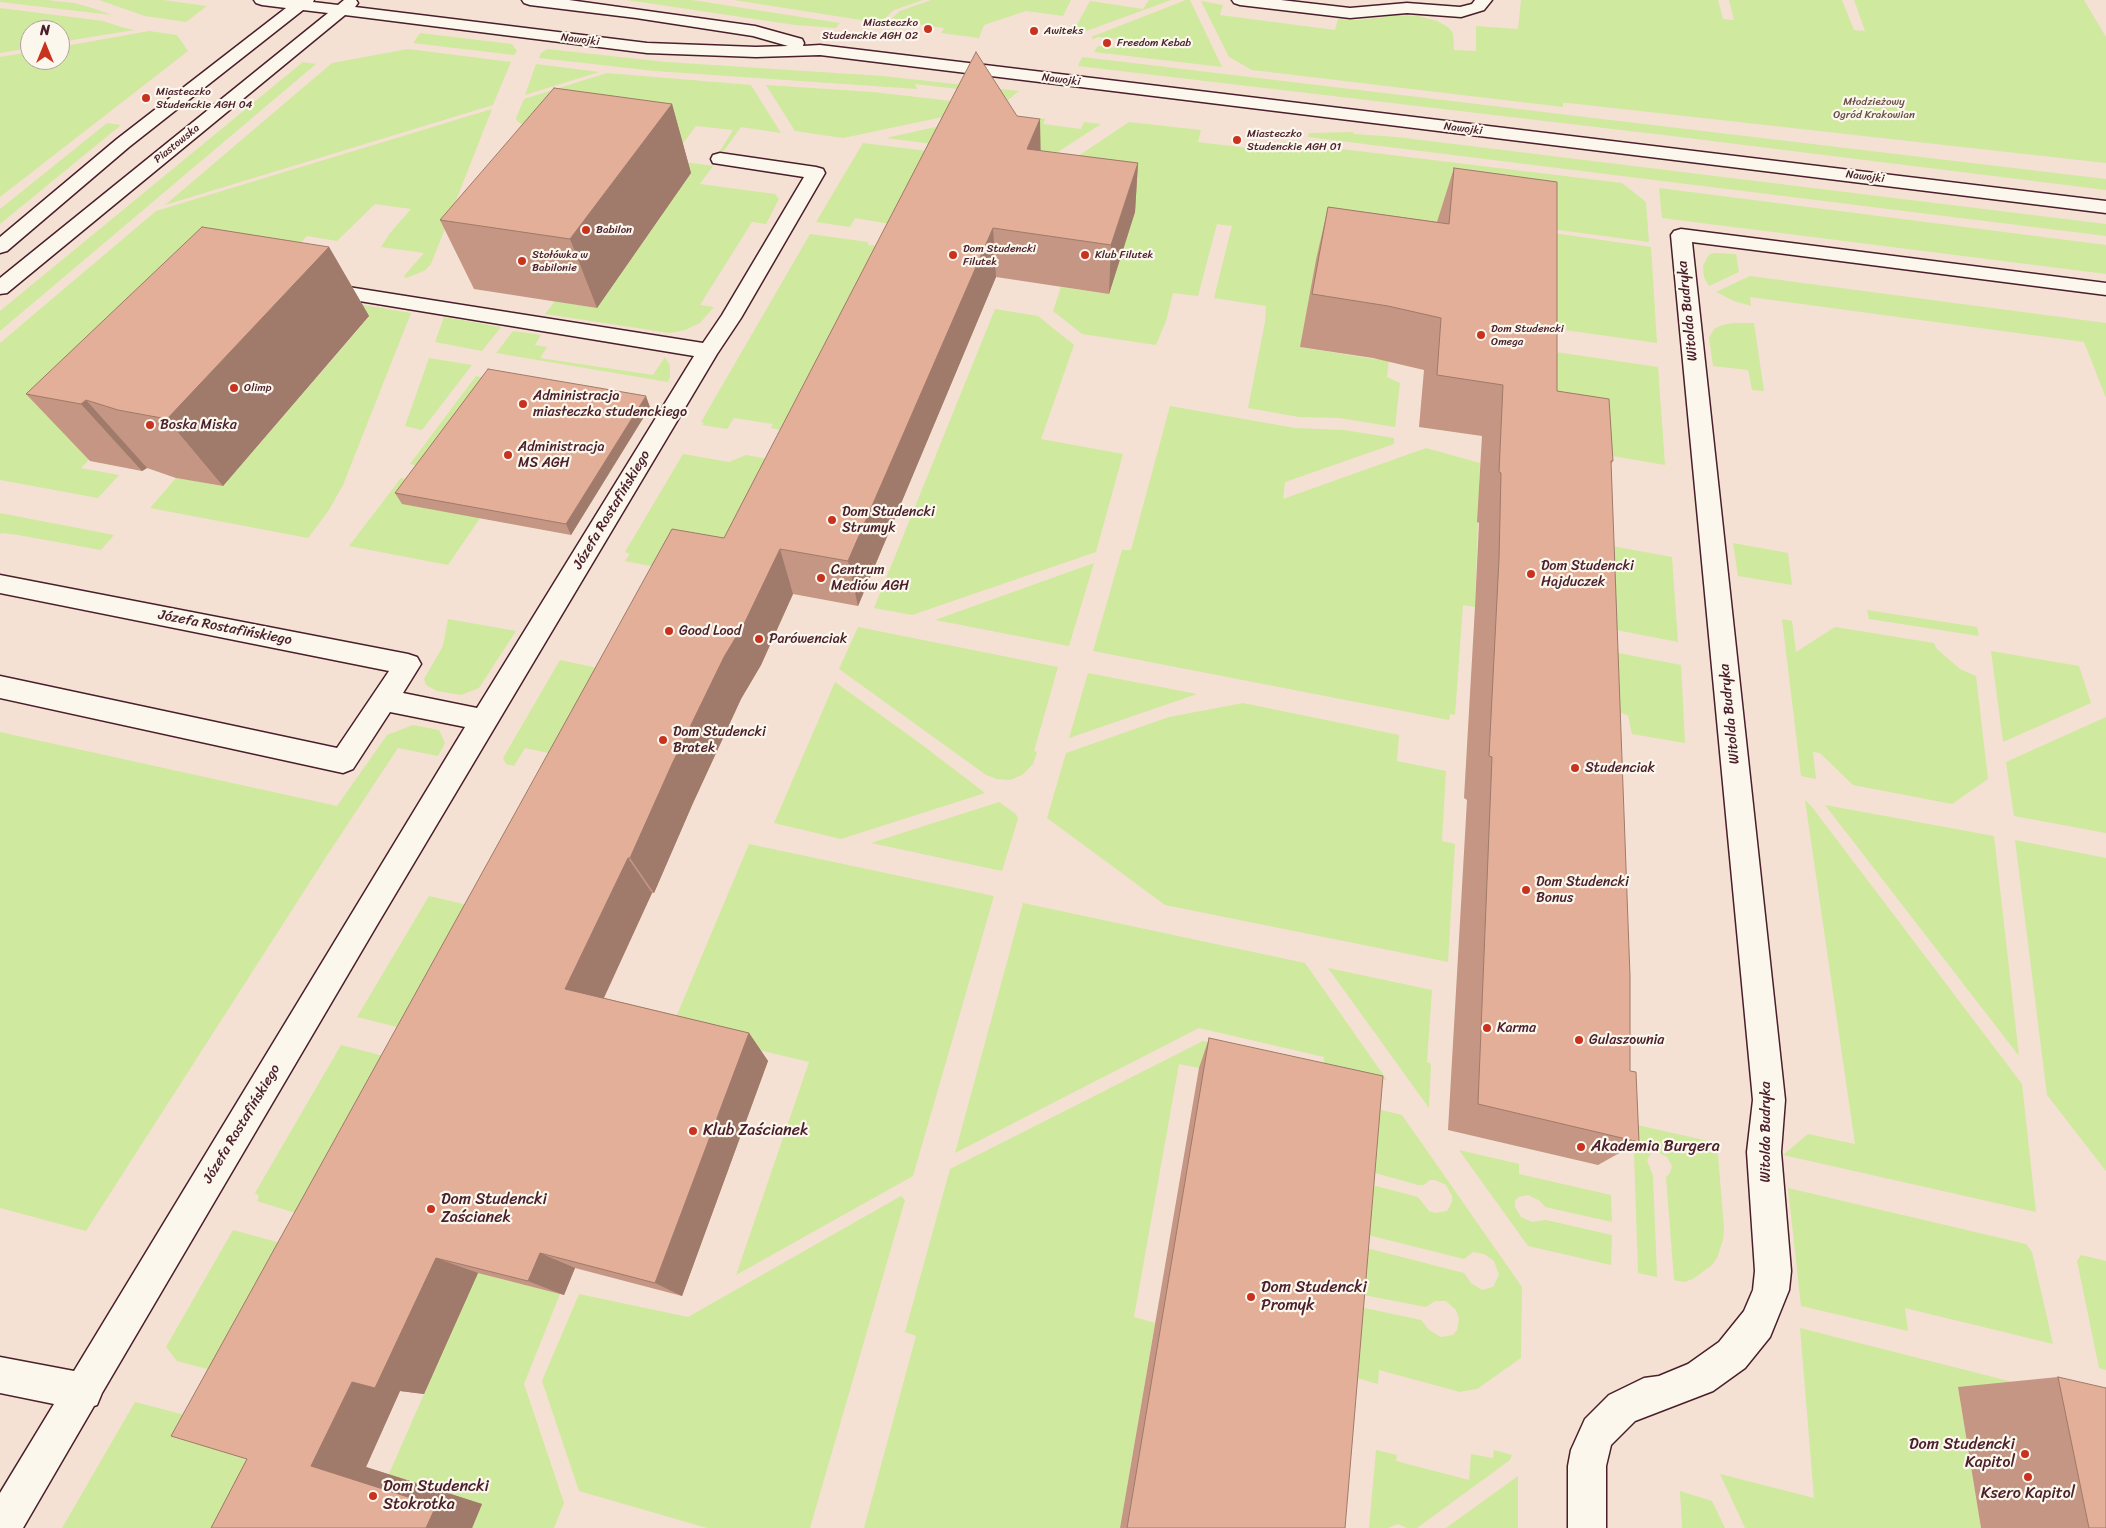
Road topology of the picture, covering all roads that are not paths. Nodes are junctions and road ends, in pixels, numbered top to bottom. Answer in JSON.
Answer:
{"nodes":[{"id":1,"x":262,"y":0,"type":"edge"},
{"id":2,"x":530,"y":0,"type":"edge"},
{"id":3,"x":1240,"y":0,"type":"edge"},
{"id":4,"x":1484,"y":0,"type":"edge"},
{"id":5,"x":303,"y":2,"type":"edge"},
{"id":6,"x":347,"y":5,"type":"edge"},
{"id":7,"x":820,"y":50,"type":"junction"},
{"id":8,"x":720,"y":159,"type":"dead end"},
{"id":9,"x":2106,"y":206,"type":"edge"},
{"id":10,"x":0,"y":247,"type":"edge"},
{"id":11,"x":0,"y":288,"type":"edge"},
{"id":12,"x":323,"y":289,"type":"edge"},
{"id":13,"x":2106,"y":289,"type":"edge"},
{"id":14,"x":708,"y":351,"type":"junction"},
{"id":15,"x":0,"y":584,"type":"edge"},
{"id":16,"x":0,"y":687,"type":"edge"},
{"id":17,"x":385,"y":700,"type":"junction"},
{"id":18,"x":484,"y":720,"type":"junction"},
{"id":19,"x":0,"y":1375,"type":"edge"},
{"id":20,"x":84,"y":1392,"type":"junction"},
{"id":21,"x":1,"y":1528,"type":"edge"},
{"id":22,"x":1587,"y":1528,"type":"edge"}],
"edges":[{"from":1,"to":5,"type":"street","name":"Nawojki"},
{"from":2,"to":7,"type":"street","name":"Nawojki"},
{"from":3,"to":4,"type":"street"},
{"from":5,"to":6,"type":"street","name":"Nawojki"},
{"from":5,"to":10,"type":"street"},
{"from":6,"to":7,"type":"street","name":"Nawojki"},
{"from":6,"to":11,"type":"street","name":"Piastowska"},
{"from":7,"to":9,"type":"street","name":"Nawojki"},
{"from":8,"to":14,"type":"street","name":"Józefa Rostafińskiego"},
{"from":12,"to":14,"type":"street"},
{"from":13,"to":22,"type":"street","name":"Witolda Budryka"},
{"from":14,"to":18,"type":"street","name":"Józefa Rostafińskiego"},
{"from":15,"to":17,"type":"street","name":"Józefa Rostafińskiego"},
{"from":16,"to":17,"type":"street","name":"Józefa Rostafińskiego"},
{"from":17,"to":18,"type":"street"},
{"from":18,"to":20,"type":"street","name":"Józefa Rostafińskiego"},
{"from":19,"to":20,"type":"street"},
{"from":20,"to":21,"type":"street","name":"Józefa Rostafińskiego"}]}
